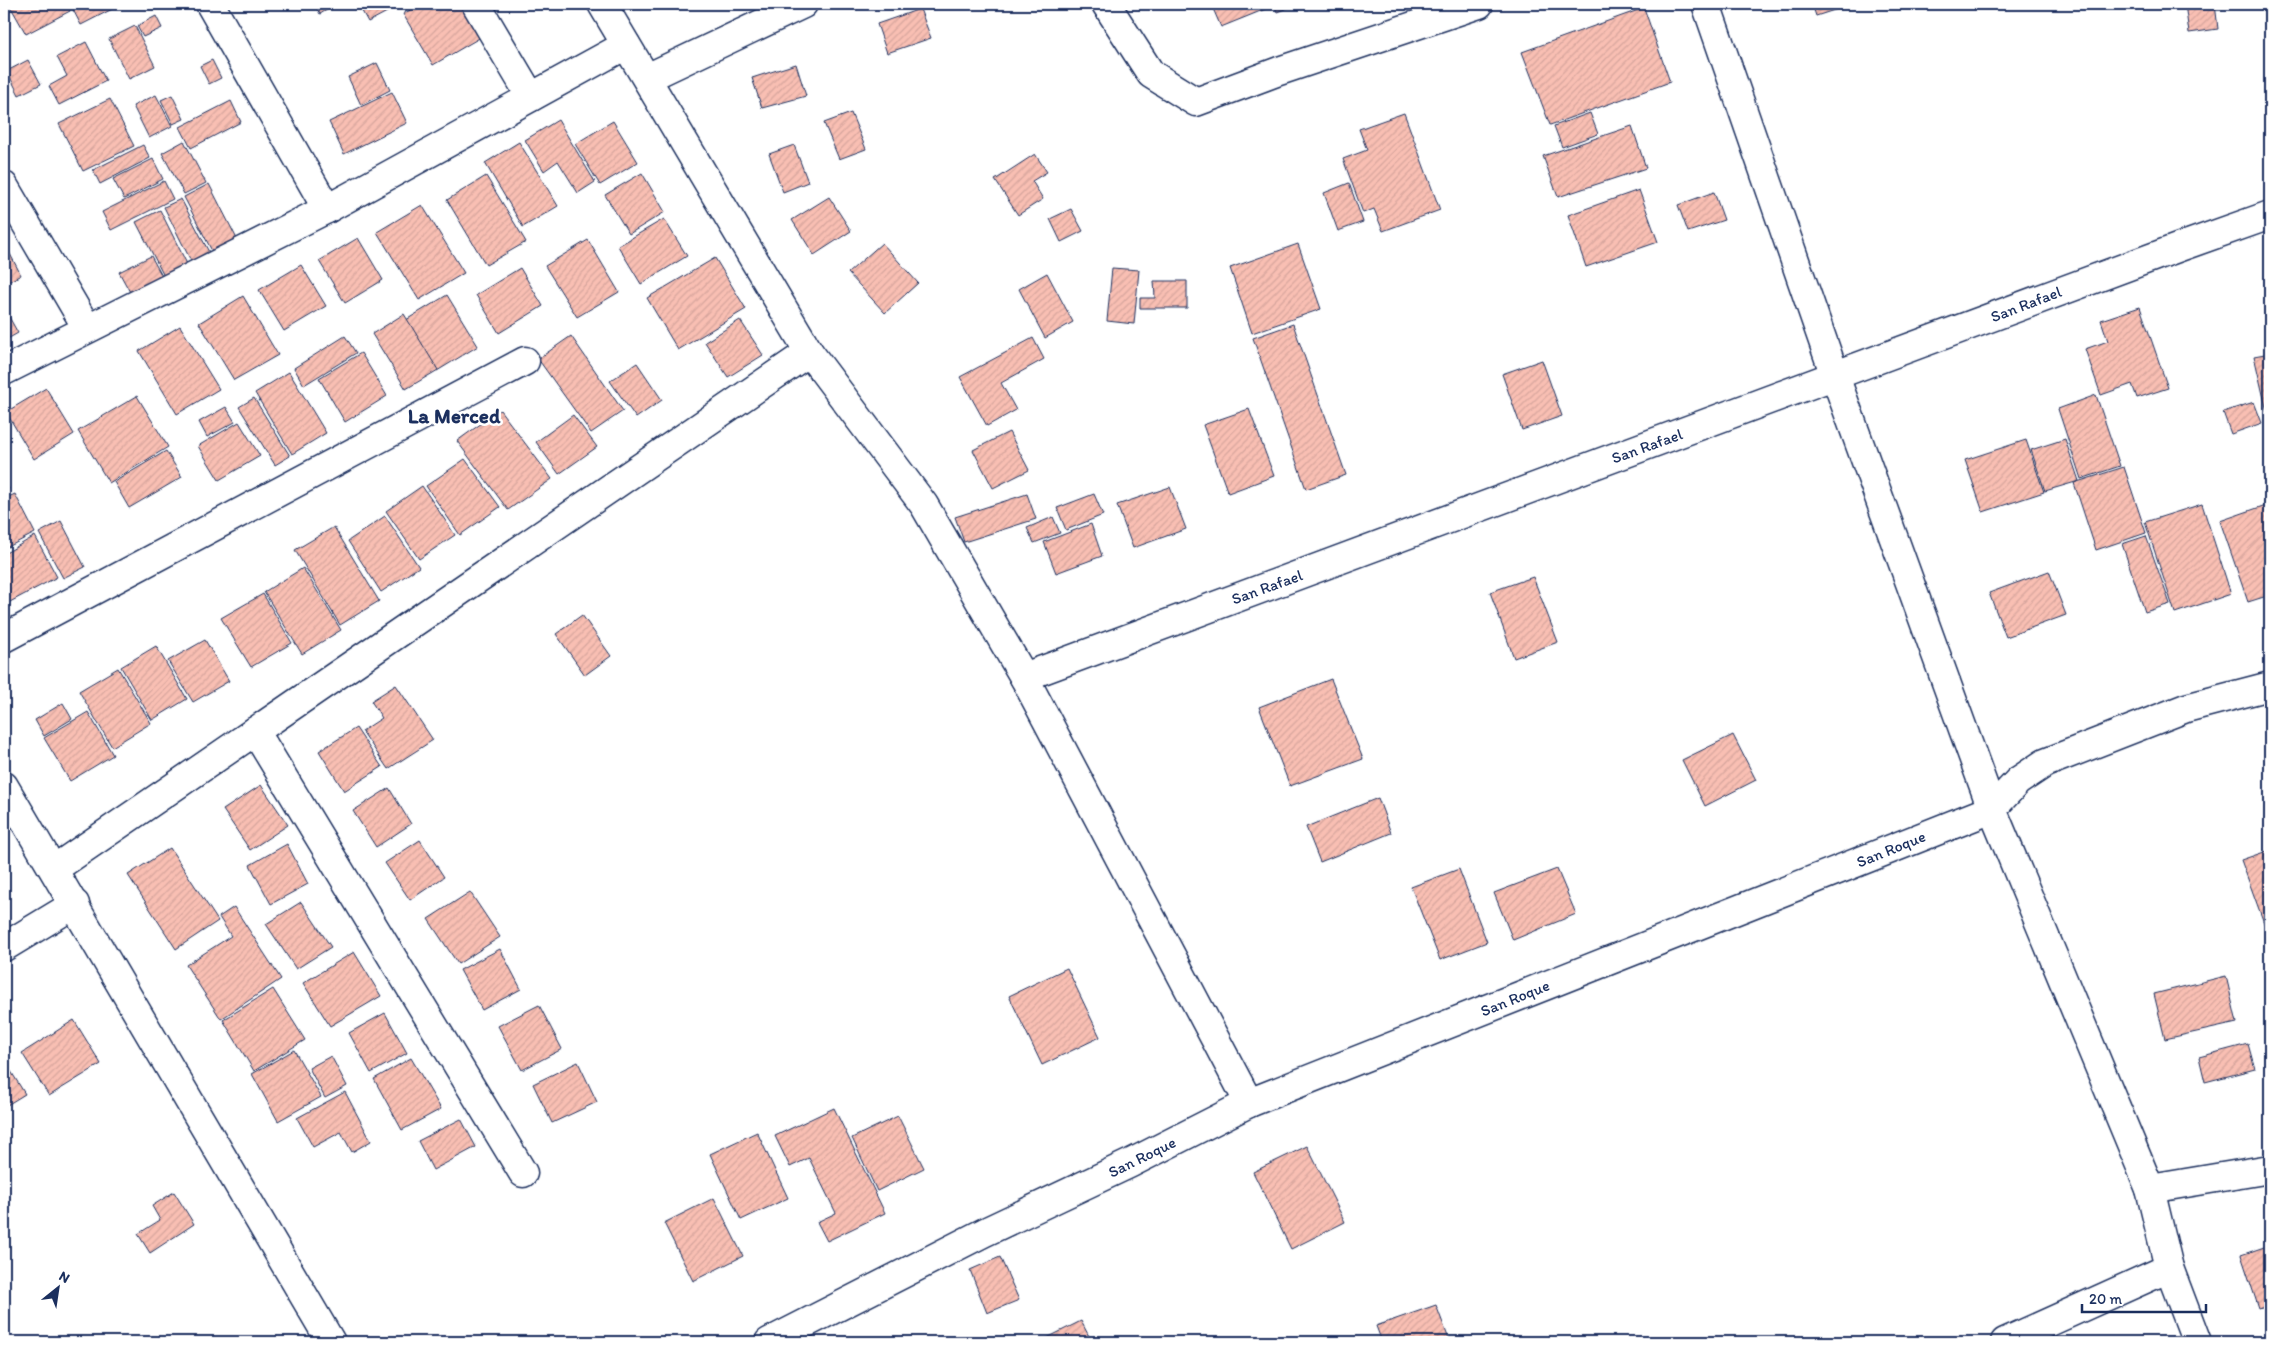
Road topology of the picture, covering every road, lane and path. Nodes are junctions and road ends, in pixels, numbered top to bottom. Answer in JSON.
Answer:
{"nodes":[{"id":1,"x":210,"y":4,"type":"edge"},
{"id":2,"x":476,"y":4,"type":"edge"},
{"id":3,"x":602,"y":4,"type":"edge"},
{"id":4,"x":803,"y":4,"type":"edge"},
{"id":5,"x":1106,"y":4,"type":"edge"},
{"id":6,"x":1479,"y":4,"type":"edge"},
{"id":7,"x":1706,"y":4,"type":"edge"},
{"id":8,"x":626,"y":44,"type":"junction"},
{"id":9,"x":647,"y":78,"type":"junction"},
{"id":10,"x":531,"y":97,"type":"junction"},
{"id":11,"x":4,"y":186,"type":"edge"},
{"id":12,"x":327,"y":209,"type":"junction"},
{"id":13,"x":2270,"y":215,"type":"edge"},
{"id":14,"x":87,"y":328,"type":"junction"},
{"id":15,"x":809,"y":352,"type":"junction"},
{"id":16,"x":525,"y":361,"type":"dead end"},
{"id":17,"x":4,"y":371,"type":"edge"},
{"id":18,"x":1835,"y":376,"type":"junction"},
{"id":19,"x":4,"y":638,"type":"edge"},
{"id":20,"x":1024,"y":677,"type":"junction"},
{"id":21,"x":2270,"y":686,"type":"edge"},
{"id":22,"x":256,"y":730,"type":"junction"},
{"id":23,"x":4,"y":786,"type":"edge"},
{"id":24,"x":1992,"y":808,"type":"junction"},
{"id":25,"x":54,"y":869,"type":"junction"},
{"id":26,"x":75,"y":904,"type":"junction"},
{"id":27,"x":4,"y":947,"type":"edge"},
{"id":28,"x":1249,"y":1103,"type":"junction"},
{"id":29,"x":2270,"y":1170,"type":"edge"},
{"id":30,"x":523,"y":1173,"type":"dead end"},
{"id":31,"x":2150,"y":1189,"type":"junction"},
{"id":32,"x":2169,"y":1268,"type":"junction"},
{"id":33,"x":331,"y":1342,"type":"edge"},
{"id":34,"x":769,"y":1342,"type":"edge"},
{"id":35,"x":2005,"y":1342,"type":"edge"},
{"id":36,"x":2197,"y":1342,"type":"edge"}],
"edges":[{"from":1,"to":12,"type":"street"},
{"from":2,"to":10,"type":"street"},
{"from":3,"to":8,"type":"street"},
{"from":4,"to":9,"type":"street"},
{"from":5,"to":6,"type":"street"},
{"from":7,"to":18,"type":"street"},
{"from":8,"to":9,"type":"street"},
{"from":8,"to":10,"type":"street"},
{"from":9,"to":15,"type":"street"},
{"from":10,"to":12,"type":"street"},
{"from":11,"to":14,"type":"street"},
{"from":12,"to":14,"type":"street"},
{"from":13,"to":18,"type":"street","name":"San Rafael"},
{"from":14,"to":17,"type":"street"},
{"from":15,"to":20,"type":"street"},
{"from":15,"to":22,"type":"street"},
{"from":16,"to":19,"type":"street"},
{"from":18,"to":20,"type":"street","name":"San Rafael"},
{"from":18,"to":24,"type":"street"},
{"from":20,"to":28,"type":"street"},
{"from":21,"to":24,"type":"street","name":"San Roque"},
{"from":22,"to":25,"type":"street"},
{"from":22,"to":30,"type":"street"},
{"from":23,"to":25,"type":"street"},
{"from":24,"to":28,"type":"street","name":"San Roque"},
{"from":24,"to":31,"type":"street"},
{"from":25,"to":26,"type":"street"},
{"from":26,"to":27,"type":"street"},
{"from":26,"to":33,"type":"street"},
{"from":28,"to":34,"type":"street","name":"San Roque"},
{"from":29,"to":31,"type":"street"},
{"from":31,"to":32,"type":"street"},
{"from":32,"to":35,"type":"street"},
{"from":32,"to":36,"type":"street"}]}
